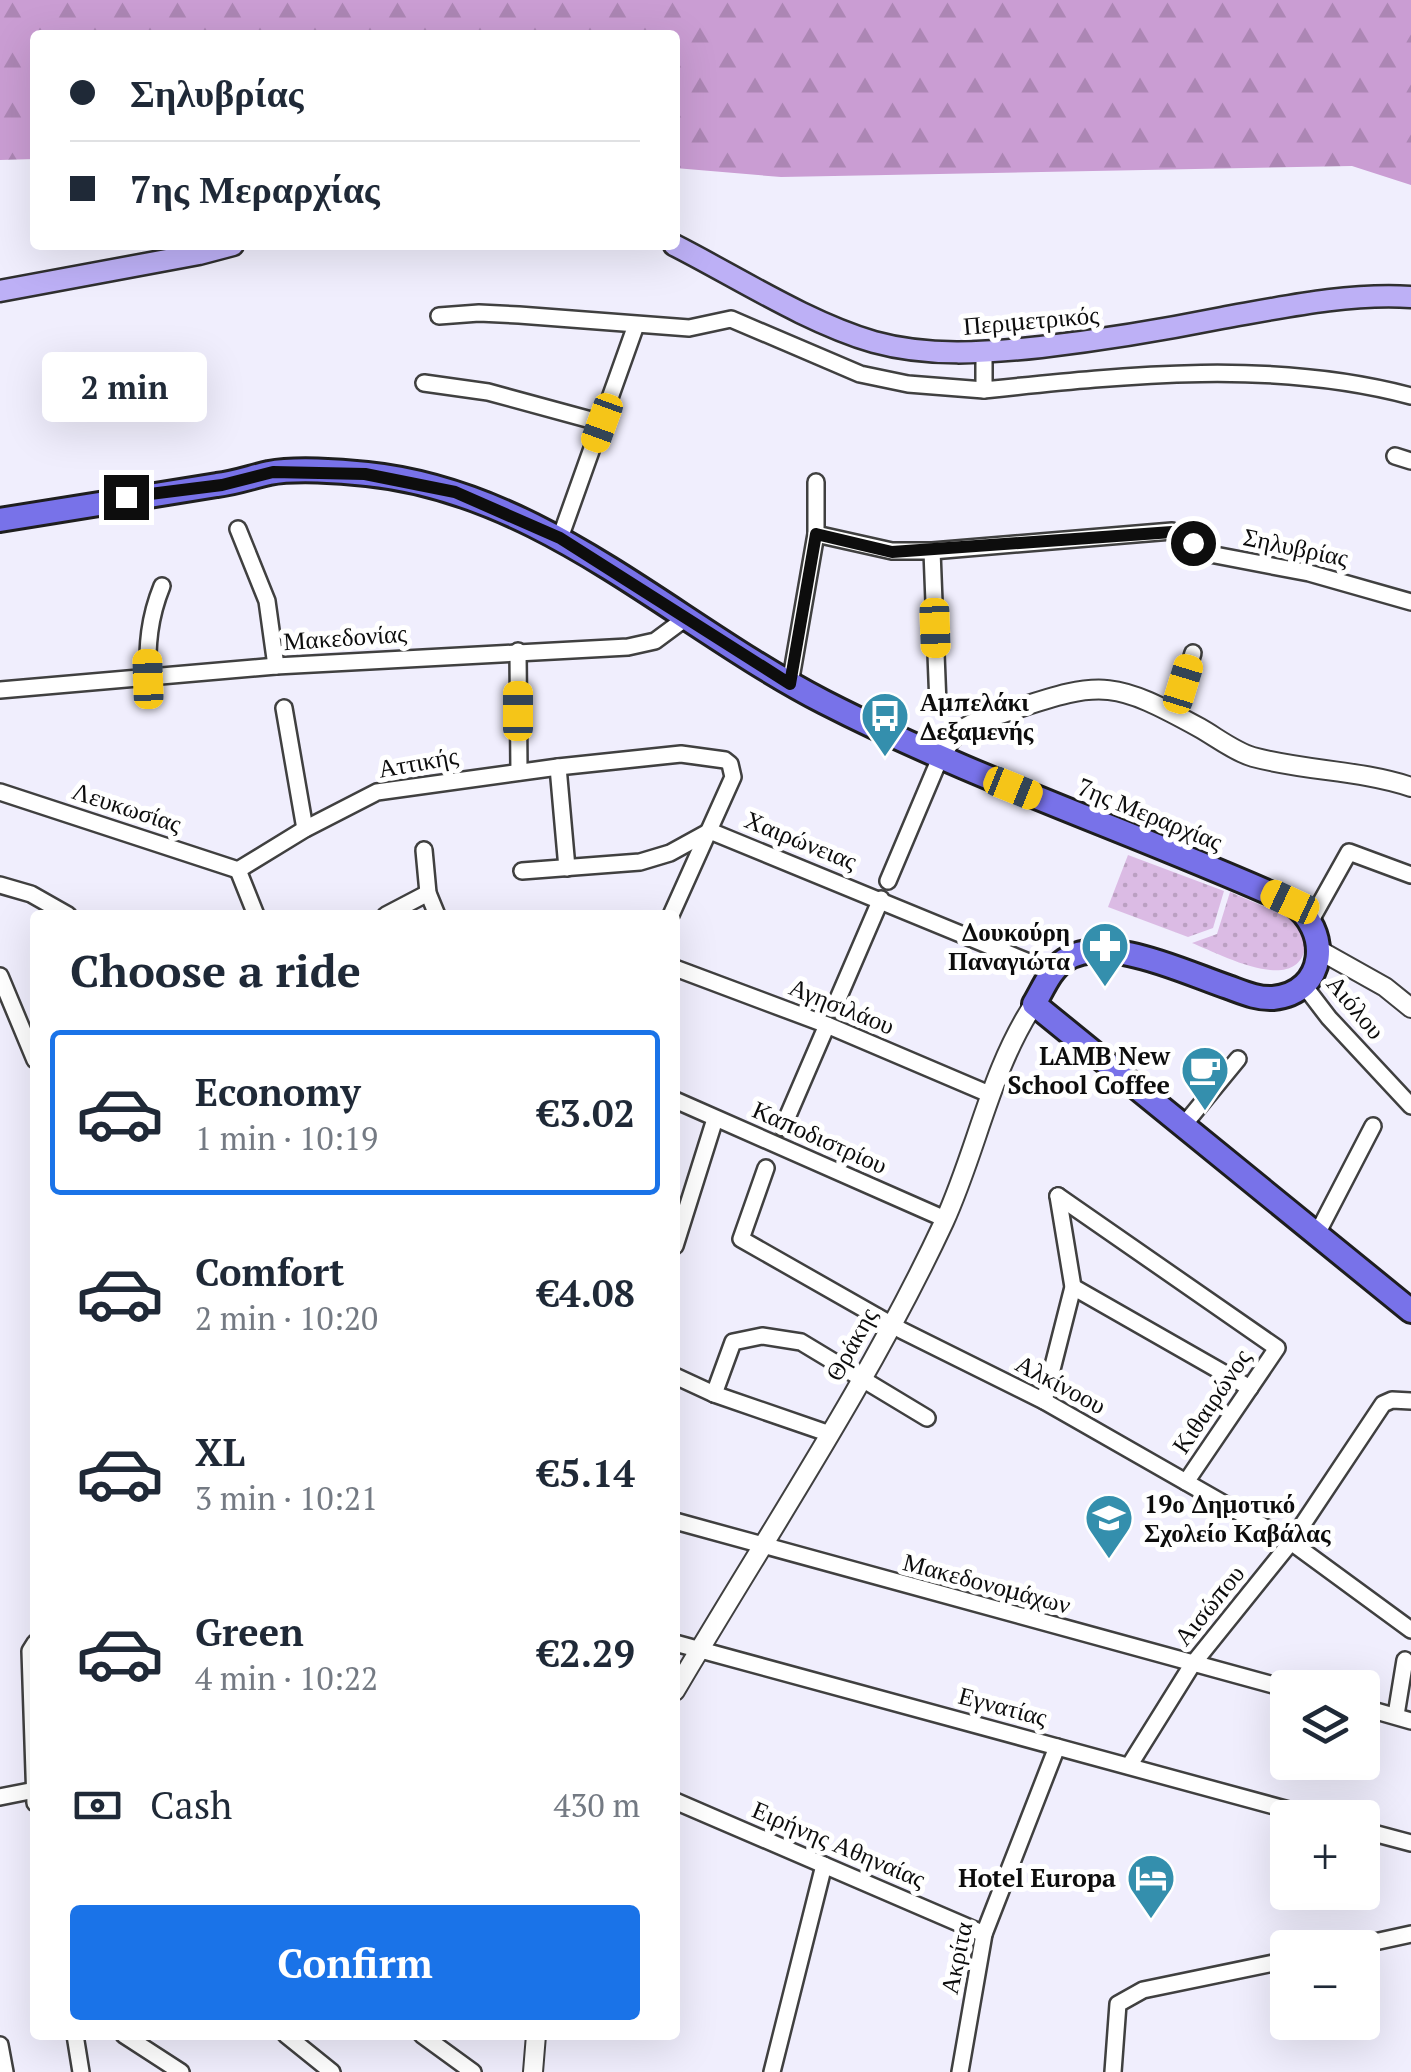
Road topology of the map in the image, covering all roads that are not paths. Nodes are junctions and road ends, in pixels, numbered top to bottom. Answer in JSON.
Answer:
{"nodes":[{"id":1,"x":680,"y":248,"type":"edge"},
{"id":2,"x":209,"y":250,"type":"edge"},
{"id":3,"x":0,"y":291,"type":"edge"},
{"id":4,"x":1411,"y":296,"type":"edge"},
{"id":5,"x":439,"y":316,"type":"dead end"},
{"id":6,"x":636,"y":325,"type":"junction"},
{"id":7,"x":984,"y":353,"type":"junction"},
{"id":8,"x":424,"y":383,"type":"dead end"},
{"id":9,"x":984,"y":390,"type":"junction"},
{"id":10,"x":1411,"y":396,"type":"edge"},
{"id":11,"x":602,"y":423,"type":"junction"},
{"id":12,"x":816,"y":482,"type":"dead end"},
{"id":13,"x":0,"y":520,"type":"edge"},
{"id":14,"x":238,"y":529,"type":"dead end"},
{"id":15,"x":816,"y":534,"type":"junction"},
{"id":16,"x":560,"y":538,"type":"junction"},
{"id":17,"x":932,"y":551,"type":"junction"},
{"id":18,"x":162,"y":586,"type":"dead end"},
{"id":19,"x":1411,"y":602,"type":"edge"},
{"id":20,"x":686,"y":618,"type":"junction"},
{"id":21,"x":518,"y":651,"type":"junction"},
{"id":22,"x":1193,"y":653,"type":"dead end"},
{"id":23,"x":276,"y":666,"type":"junction"},
{"id":24,"x":148,"y":679,"type":"junction"},
{"id":25,"x":790,"y":684,"type":"junction"},
{"id":26,"x":0,"y":690,"type":"edge"},
{"id":27,"x":938,"y":704,"type":"dead end"},
{"id":28,"x":284,"y":708,"type":"dead end"},
{"id":29,"x":1174,"y":714,"type":"junction"},
{"id":30,"x":940,"y":758,"type":"junction"},
{"id":31,"x":558,"y":767,"type":"junction"},
{"id":32,"x":519,"y":772,"type":"junction"},
{"id":33,"x":1411,"y":788,"type":"edge"},
{"id":34,"x":0,"y":792,"type":"edge"},
{"id":35,"x":304,"y":829,"type":"junction"},
{"id":36,"x":710,"y":831,"type":"junction"},
{"id":37,"x":424,"y":850,"type":"dead end"},
{"id":38,"x":567,"y":868,"type":"junction"},
{"id":39,"x":238,"y":870,"type":"junction"},
{"id":40,"x":522,"y":871,"type":"dead end"},
{"id":41,"x":1411,"y":875,"type":"edge"},
{"id":42,"x":888,"y":881,"type":"dead end"},
{"id":43,"x":0,"y":885,"type":"edge"},
{"id":44,"x":428,"y":893,"type":"junction"},
{"id":45,"x":880,"y":899,"type":"junction"},
{"id":46,"x":59,"y":910,"type":"edge"},
{"id":47,"x":254,"y":910,"type":"edge"},
{"id":48,"x":396,"y":910,"type":"edge"},
{"id":49,"x":435,"y":910,"type":"edge"},
{"id":50,"x":673,"y":910,"type":"edge"},
{"id":51,"x":1310,"y":920,"type":"junction"},
{"id":52,"x":1319,"y":950,"type":"junction"},
{"id":53,"x":680,"y":970,"type":"edge"},
{"id":54,"x":1053,"y":972,"type":"junction"},
{"id":55,"x":2,"y":984,"type":"edge"},
{"id":56,"x":1303,"y":984,"type":"junction"},
{"id":57,"x":1034,"y":1004,"type":"junction"},
{"id":58,"x":834,"y":1008,"type":"dead end"},
{"id":59,"x":1411,"y":1008,"type":"edge"},
{"id":60,"x":826,"y":1026,"type":"junction"},
{"id":61,"x":30,"y":1048,"type":"edge"},
{"id":62,"x":1238,"y":1059,"type":"dead end"},
{"id":63,"x":989,"y":1094,"type":"junction"},
{"id":64,"x":680,"y":1102,"type":"edge"},
{"id":65,"x":1411,"y":1106,"type":"edge"},
{"id":66,"x":715,"y":1119,"type":"junction"},
{"id":67,"x":1183,"y":1126,"type":"junction"},
{"id":68,"x":1373,"y":1126,"type":"dead end"},
{"id":69,"x":783,"y":1127,"type":"dead end"},
{"id":70,"x":766,"y":1168,"type":"dead end"},
{"id":71,"x":681,"y":1208,"type":"edge"},
{"id":72,"x":945,"y":1220,"type":"junction"},
{"id":73,"x":1318,"y":1232,"type":"junction"},
{"id":74,"x":1073,"y":1287,"type":"junction"},
{"id":75,"x":1411,"y":1311,"type":"edge"},
{"id":76,"x":891,"y":1324,"type":"junction"},
{"id":77,"x":680,"y":1378,"type":"edge"},
{"id":78,"x":861,"y":1378,"type":"junction"},
{"id":79,"x":1250,"y":1388,"type":"junction"},
{"id":80,"x":714,"y":1394,"type":"junction"},
{"id":81,"x":1411,"y":1401,"type":"edge"},
{"id":82,"x":1044,"y":1402,"type":"junction"},
{"id":83,"x":927,"y":1418,"type":"dead end"},
{"id":84,"x":830,"y":1434,"type":"junction"},
{"id":85,"x":1186,"y":1482,"type":"junction"},
{"id":86,"x":680,"y":1522,"type":"edge"},
{"id":87,"x":1291,"y":1542,"type":"junction"},
{"id":88,"x":764,"y":1547,"type":"junction"},
{"id":89,"x":1411,"y":1630,"type":"edge"},
{"id":90,"x":680,"y":1644,"type":"edge"},
{"id":91,"x":700,"y":1650,"type":"junction"},
{"id":92,"x":1405,"y":1660,"type":"dead end"},
{"id":93,"x":1192,"y":1665,"type":"junction"},
{"id":94,"x":680,"y":1683,"type":"edge"},
{"id":95,"x":1270,"y":1684,"type":"edge"},
{"id":96,"x":1404,"y":1718,"type":"edge"},
{"id":97,"x":1057,"y":1747,"type":"junction"},
{"id":98,"x":1129,"y":1766,"type":"junction"},
{"id":99,"x":30,"y":1794,"type":"edge"},
{"id":100,"x":0,"y":1797,"type":"edge"},
{"id":101,"x":680,"y":1802,"type":"edge"},
{"id":102,"x":1270,"y":1805,"type":"edge"},
{"id":103,"x":1380,"y":1835,"type":"edge"},
{"id":104,"x":1411,"y":1843,"type":"edge"},
{"id":105,"x":824,"y":1865,"type":"junction"},
{"id":106,"x":984,"y":1934,"type":"junction"},
{"id":107,"x":1411,"y":1934,"type":"edge"},
{"id":108,"x":1380,"y":1941,"type":"edge"},
{"id":109,"x":1270,"y":1964,"type":"edge"},
{"id":110,"x":77,"y":2040,"type":"edge"},
{"id":111,"x":132,"y":2040,"type":"edge"},
{"id":112,"x":292,"y":2040,"type":"edge"},
{"id":113,"x":429,"y":2040,"type":"edge"},
{"id":114,"x":536,"y":2040,"type":"edge"},
{"id":115,"x":0,"y":2045,"type":"edge"},
{"id":116,"x":150,"y":2052,"type":"junction"},
{"id":117,"x":4,"y":2072,"type":"edge"},
{"id":118,"x":81,"y":2072,"type":"edge"},
{"id":119,"x":153,"y":2072,"type":"edge"},
{"id":120,"x":181,"y":2072,"type":"edge"},
{"id":121,"x":332,"y":2072,"type":"edge"},
{"id":122,"x":473,"y":2072,"type":"edge"},
{"id":123,"x":533,"y":2072,"type":"edge"},
{"id":124,"x":772,"y":2072,"type":"edge"},
{"id":125,"x":960,"y":2072,"type":"edge"},
{"id":126,"x":1113,"y":2072,"type":"edge"}],
"edges":[{"from":1,"to":7,"type":"main road","name":"Περιμετρικός"},
{"from":2,"to":3,"type":"main road"},
{"from":4,"to":7,"type":"main road","name":"Περιμετρικός"},
{"from":5,"to":6,"type":"street"},
{"from":6,"to":9,"type":"street"},
{"from":6,"to":11,"type":"street"},
{"from":7,"to":9,"type":"street"},
{"from":8,"to":11,"type":"street"},
{"from":9,"to":10,"type":"street"},
{"from":11,"to":16,"type":"street"},
{"from":12,"to":15,"type":"street"},
{"from":13,"to":16,"type":"main road","name":"7ης Μεραρχίας"},
{"from":14,"to":23,"type":"street"},
{"from":15,"to":17,"type":"street","name":"Σηλυβρίας"},
{"from":15,"to":25,"type":"street"},
{"from":16,"to":20,"type":"main road","name":"7ης Μεραρχίας"},
{"from":17,"to":19,"type":"street","name":"Σηλυβρίας"},
{"from":17,"to":27,"type":"street"},
{"from":18,"to":24,"type":"street"},
{"from":20,"to":21,"type":"street","name":"Μακεδονίας"},
{"from":20,"to":25,"type":"main road","name":"7ης Μεραρχίας"},
{"from":21,"to":23,"type":"street","name":"Μακεδονίας"},
{"from":21,"to":32,"type":"street"},
{"from":22,"to":29,"type":"street"},
{"from":23,"to":24,"type":"street","name":"Μακεδονίας"},
{"from":24,"to":26,"type":"street","name":"Μακεδονίας"},
{"from":25,"to":30,"type":"main road","name":"7ης Μεραρχίας"},
{"from":28,"to":35,"type":"street"},
{"from":29,"to":30,"type":"street"},
{"from":29,"to":33,"type":"street"},
{"from":30,"to":42,"type":"street"},
{"from":30,"to":51,"type":"main road","name":"7ης Μεραρχίας"},
{"from":31,"to":32,"type":"street","name":"Αττικής"},
{"from":31,"to":36,"type":"street","name":"Αττικής"},
{"from":31,"to":38,"type":"street"},
{"from":32,"to":35,"type":"street","name":"Αττικής"},
{"from":34,"to":39,"type":"street","name":"Λευκωσίας"},
{"from":35,"to":39,"type":"street","name":"Αττικής"},
{"from":36,"to":38,"type":"street","name":"Χαιρώνειας"},
{"from":36,"to":45,"type":"street","name":"Χαιρώνειας"},
{"from":36,"to":50,"type":"street"},
{"from":37,"to":44,"type":"street"},
{"from":38,"to":40,"type":"street","name":"Χαιρώνειας"},
{"from":39,"to":47,"type":"street"},
{"from":41,"to":51,"type":"street"},
{"from":43,"to":46,"type":"street"},
{"from":44,"to":48,"type":"street"},
{"from":44,"to":49,"type":"street"},
{"from":45,"to":54,"type":"street","name":"Χαιρώνειας"},
{"from":45,"to":58,"type":"street"},
{"from":51,"to":52,"type":"main road"},
{"from":52,"to":56,"type":"main road"},
{"from":52,"to":59,"type":"street"},
{"from":53,"to":60,"type":"street","name":"Αγησιλάου"},
{"from":54,"to":56,"type":"main road"},
{"from":54,"to":57,"type":"main road"},
{"from":55,"to":61,"type":"street"},
{"from":56,"to":65,"type":"street","name":"Αιόλου"},
{"from":57,"to":63,"type":"street","name":"Θράκης"},
{"from":57,"to":67,"type":"main road"},
{"from":60,"to":63,"type":"street","name":"Αγησιλάου"},
{"from":60,"to":69,"type":"street"},
{"from":62,"to":67,"type":"street"},
{"from":63,"to":72,"type":"street","name":"Θράκης"},
{"from":64,"to":66,"type":"street","name":"Καποδιστρίου"},
{"from":66,"to":71,"type":"street"},
{"from":66,"to":72,"type":"street","name":"Καποδιστρίου"},
{"from":67,"to":73,"type":"main road"},
{"from":68,"to":73,"type":"street"},
{"from":70,"to":76,"type":"street","name":"Αλκίνοου"},
{"from":72,"to":76,"type":"street","name":"Θράκης"},
{"from":73,"to":75,"type":"main road"},
{"from":74,"to":79,"type":"street"},
{"from":74,"to":79,"type":"street","name":"Κιθαιρώνος"},
{"from":74,"to":82,"type":"street"},
{"from":76,"to":78,"type":"street","name":"Θράκης"},
{"from":76,"to":82,"type":"street","name":"Αλκίνοου"},
{"from":77,"to":80,"type":"street"},
{"from":78,"to":80,"type":"street"},
{"from":78,"to":83,"type":"street"},
{"from":78,"to":84,"type":"street","name":"Θράκης"},
{"from":79,"to":85,"type":"street","name":"Κιθαιρώνος"},
{"from":80,"to":84,"type":"street"},
{"from":81,"to":87,"type":"street","name":"Αισώπου"},
{"from":82,"to":85,"type":"street","name":"Αλκίνοου"},
{"from":84,"to":88,"type":"street","name":"Θράκης"},
{"from":85,"to":87,"type":"street","name":"Αλκίνοου"},
{"from":86,"to":88,"type":"street","name":"Μακεδονομάχων"},
{"from":87,"to":89,"type":"street","name":"Αλκίνοου"},
{"from":87,"to":93,"type":"street","name":"Αισώπου"},
{"from":88,"to":91,"type":"street","name":"Θράκης"},
{"from":88,"to":93,"type":"street","name":"Μακεδονομάχων"},
{"from":90,"to":91,"type":"street","name":"Εγνατίας"},
{"from":91,"to":94,"type":"street","name":"Θράκης"},
{"from":91,"to":97,"type":"street","name":"Εγνατίας"},
{"from":92,"to":96,"type":"street"},
{"from":93,"to":95,"type":"street","name":"Μακεδονομάχων"},
{"from":93,"to":98,"type":"street","name":"Αισώπου"},
{"from":97,"to":98,"type":"street","name":"Εγνατίας"},
{"from":97,"to":106,"type":"street","name":"Ακρίτα"},
{"from":98,"to":102,"type":"street","name":"Εγνατίας"},
{"from":99,"to":100,"type":"street"},
{"from":101,"to":105,"type":"street","name":"Ειρήνης Αθηναίας"},
{"from":103,"to":104,"type":"street"},
{"from":105,"to":106,"type":"street","name":"Ειρήνης Αθηναίας"},
{"from":105,"to":124,"type":"street"},
{"from":106,"to":125,"type":"street","name":"Ακρίτα"},
{"from":107,"to":108,"type":"street"},
{"from":109,"to":126,"type":"street"},
{"from":110,"to":118,"type":"street"},
{"from":111,"to":116,"type":"street"},
{"from":112,"to":121,"type":"street"},
{"from":113,"to":122,"type":"street"},
{"from":114,"to":123,"type":"street"},
{"from":115,"to":117,"type":"street"},
{"from":116,"to":119,"type":"street"},
{"from":116,"to":120,"type":"street"}]}
